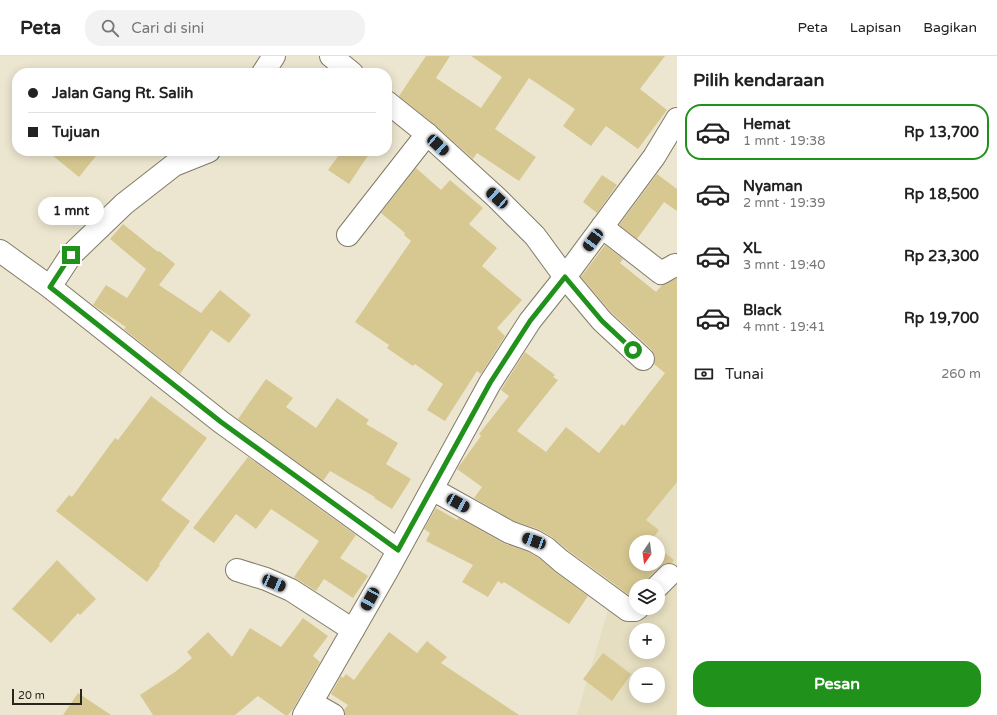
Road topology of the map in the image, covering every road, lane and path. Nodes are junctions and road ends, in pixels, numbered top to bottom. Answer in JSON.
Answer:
{"nodes":[{"id":1,"x":274,"y":56,"type":"edge"},
{"id":2,"x":332,"y":56,"type":"edge"},
{"id":3,"x":266,"y":68,"type":"edge"},
{"id":4,"x":346,"y":68,"type":"edge"},
{"id":5,"x":392,"y":106,"type":"edge"},
{"id":6,"x":677,"y":119,"type":"edge"},
{"id":7,"x":426,"y":134,"type":"junction"},
{"id":8,"x":196,"y":156,"type":"edge"},
{"id":9,"x":602,"y":227,"type":"junction"},
{"id":10,"x":348,"y":235,"type":"dead end"},
{"id":11,"x":0,"y":251,"type":"edge"},
{"id":12,"x":677,"y":266,"type":"edge"},
{"id":13,"x":565,"y":277,"type":"junction"},
{"id":14,"x":50,"y":287,"type":"junction"},
{"id":15,"x":643,"y":359,"type":"dead end"},
{"id":16,"x":432,"y":489,"type":"junction"},
{"id":17,"x":398,"y":550,"type":"junction"},
{"id":18,"x":237,"y":570,"type":"dead end"},
{"id":19,"x":629,"y":610,"type":"edge"},
{"id":20,"x":353,"y":630,"type":"junction"},
{"id":21,"x":308,"y":709,"type":"edge"},
{"id":22,"x":333,"y":715,"type":"edge"}],
"edges":[{"from":1,"to":3,"type":"street"},
{"from":2,"to":4,"type":"street"},
{"from":5,"to":7,"type":"street"},
{"from":6,"to":9,"type":"street"},
{"from":7,"to":10,"type":"street"},
{"from":7,"to":13,"type":"street"},
{"from":8,"to":14,"type":"street"},
{"from":9,"to":12,"type":"street"},
{"from":9,"to":13,"type":"street"},
{"from":11,"to":14,"type":"street"},
{"from":13,"to":15,"type":"street"},
{"from":13,"to":16,"type":"street"},
{"from":14,"to":17,"type":"street"},
{"from":16,"to":17,"type":"street"},
{"from":16,"to":19,"type":"street"},
{"from":17,"to":20,"type":"street"},
{"from":18,"to":20,"type":"street"},
{"from":20,"to":21,"type":"street"},
{"from":21,"to":22,"type":"street"}]}
